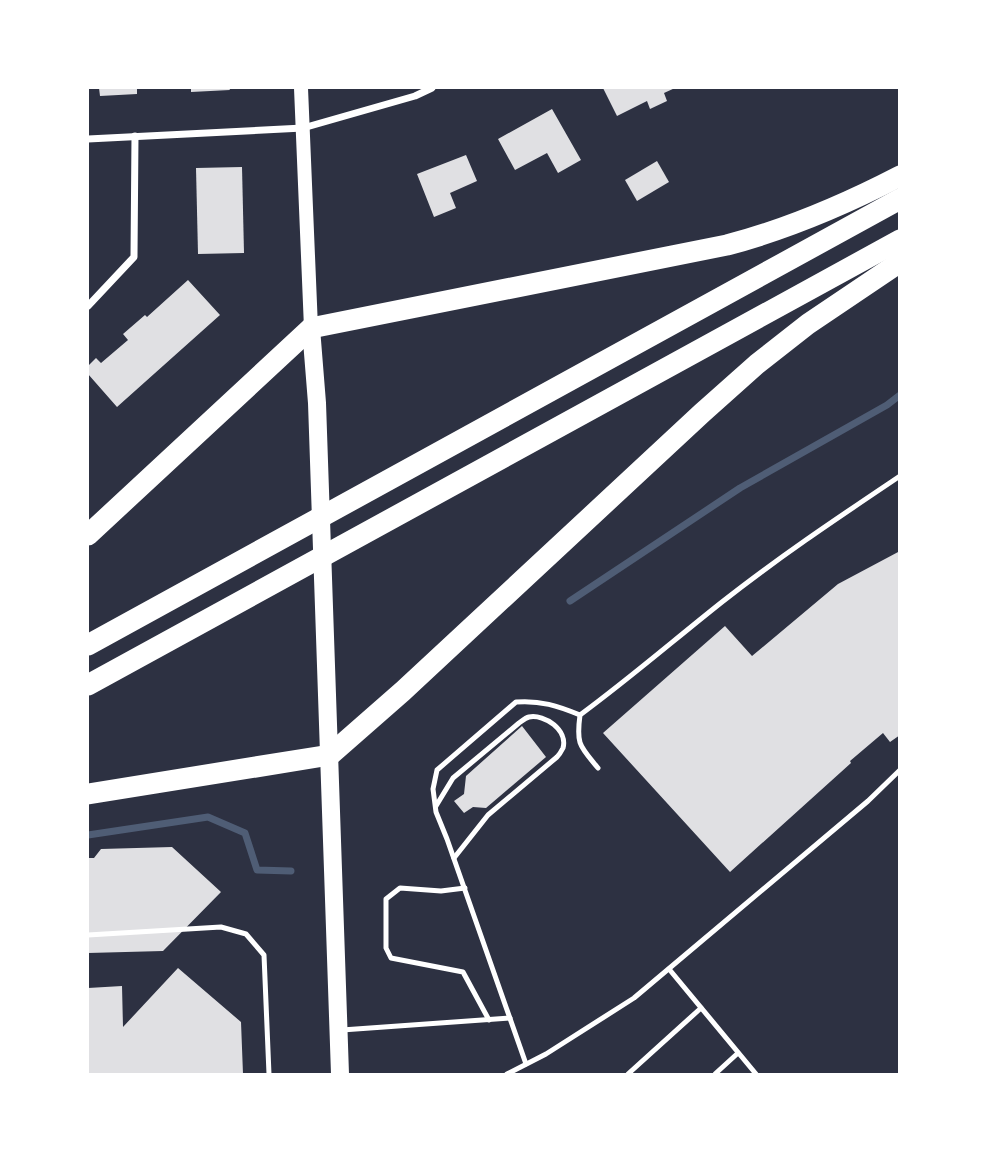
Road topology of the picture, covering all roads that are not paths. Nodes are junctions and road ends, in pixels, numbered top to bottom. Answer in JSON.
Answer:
{"nodes":[{"id":1,"x":301,"y":88,"type":"edge"},
{"id":2,"x":432,"y":88,"type":"edge"},
{"id":3,"x":303,"y":128,"type":"junction"},
{"id":4,"x":135,"y":136,"type":"junction"},
{"id":5,"x":88,"y":139,"type":"edge"},
{"id":6,"x":900,"y":176,"type":"edge"},
{"id":7,"x":900,"y":199,"type":"edge"},
{"id":8,"x":900,"y":240,"type":"edge"},
{"id":9,"x":900,"y":262,"type":"edge"},
{"id":10,"x":88,"y":306,"type":"edge"},
{"id":11,"x":311,"y":328,"type":"junction"},
{"id":12,"x":900,"y":476,"type":"edge"},
{"id":13,"x":88,"y":535,"type":"edge"},
{"id":14,"x":88,"y":645,"type":"edge"},
{"id":15,"x":88,"y":685,"type":"edge"},
{"id":16,"x":580,"y":715,"type":"junction"},
{"id":17,"x":330,"y":755,"type":"junction"},
{"id":18,"x":598,"y":768,"type":"dead end"},
{"id":19,"x":900,"y":770,"type":"edge"},
{"id":20,"x":88,"y":794,"type":"edge"},
{"id":21,"x":436,"y":806,"type":"junction"},
{"id":22,"x":454,"y":858,"type":"junction"},
{"id":23,"x":465,"y":888,"type":"junction"},
{"id":24,"x":88,"y":934,"type":"edge"},
{"id":25,"x":669,"y":969,"type":"junction"},
{"id":26,"x":701,"y":1008,"type":"junction"},
{"id":27,"x":510,"y":1018,"type":"junction"},
{"id":28,"x":489,"y":1020,"type":"junction"},
{"id":29,"x":339,"y":1030,"type":"junction"},
{"id":30,"x":738,"y":1053,"type":"junction"},
{"id":31,"x":526,"y":1064,"type":"junction"},
{"id":32,"x":269,"y":1074,"type":"edge"},
{"id":33,"x":340,"y":1074,"type":"edge"},
{"id":34,"x":506,"y":1074,"type":"edge"},
{"id":35,"x":628,"y":1074,"type":"edge"},
{"id":36,"x":715,"y":1074,"type":"edge"},
{"id":37,"x":755,"y":1074,"type":"edge"}],
"edges":[{"from":1,"to":3,"type":"main road"},
{"from":2,"to":3,"type":"street"},
{"from":3,"to":4,"type":"street"},
{"from":3,"to":11,"type":"main road"},
{"from":4,"to":5,"type":"street"},
{"from":4,"to":10,"type":"street"},
{"from":6,"to":11,"type":"highway"},
{"from":7,"to":14,"type":"highway"},
{"from":8,"to":15,"type":"highway"},
{"from":9,"to":17,"type":"highway"},
{"from":11,"to":13,"type":"highway"},
{"from":11,"to":17,"type":"main road"},
{"from":12,"to":16,"type":"lane"},
{"from":16,"to":18,"type":"lane"},
{"from":16,"to":21,"type":"lane"},
{"from":17,"to":20,"type":"highway"},
{"from":17,"to":29,"type":"main road"},
{"from":19,"to":25,"type":"lane"},
{"from":21,"to":22,"type":"lane"},
{"from":21,"to":22,"type":"lane"},
{"from":22,"to":23,"type":"lane"},
{"from":23,"to":27,"type":"lane"},
{"from":23,"to":28,"type":"lane"},
{"from":24,"to":32,"type":"lane"},
{"from":25,"to":26,"type":"lane"},
{"from":25,"to":31,"type":"lane"},
{"from":26,"to":30,"type":"lane"},
{"from":26,"to":35,"type":"lane"},
{"from":27,"to":28,"type":"lane"},
{"from":27,"to":31,"type":"lane"},
{"from":28,"to":29,"type":"lane"},
{"from":29,"to":33,"type":"main road"},
{"from":30,"to":36,"type":"lane"},
{"from":30,"to":37,"type":"lane"},
{"from":31,"to":34,"type":"lane"}]}
